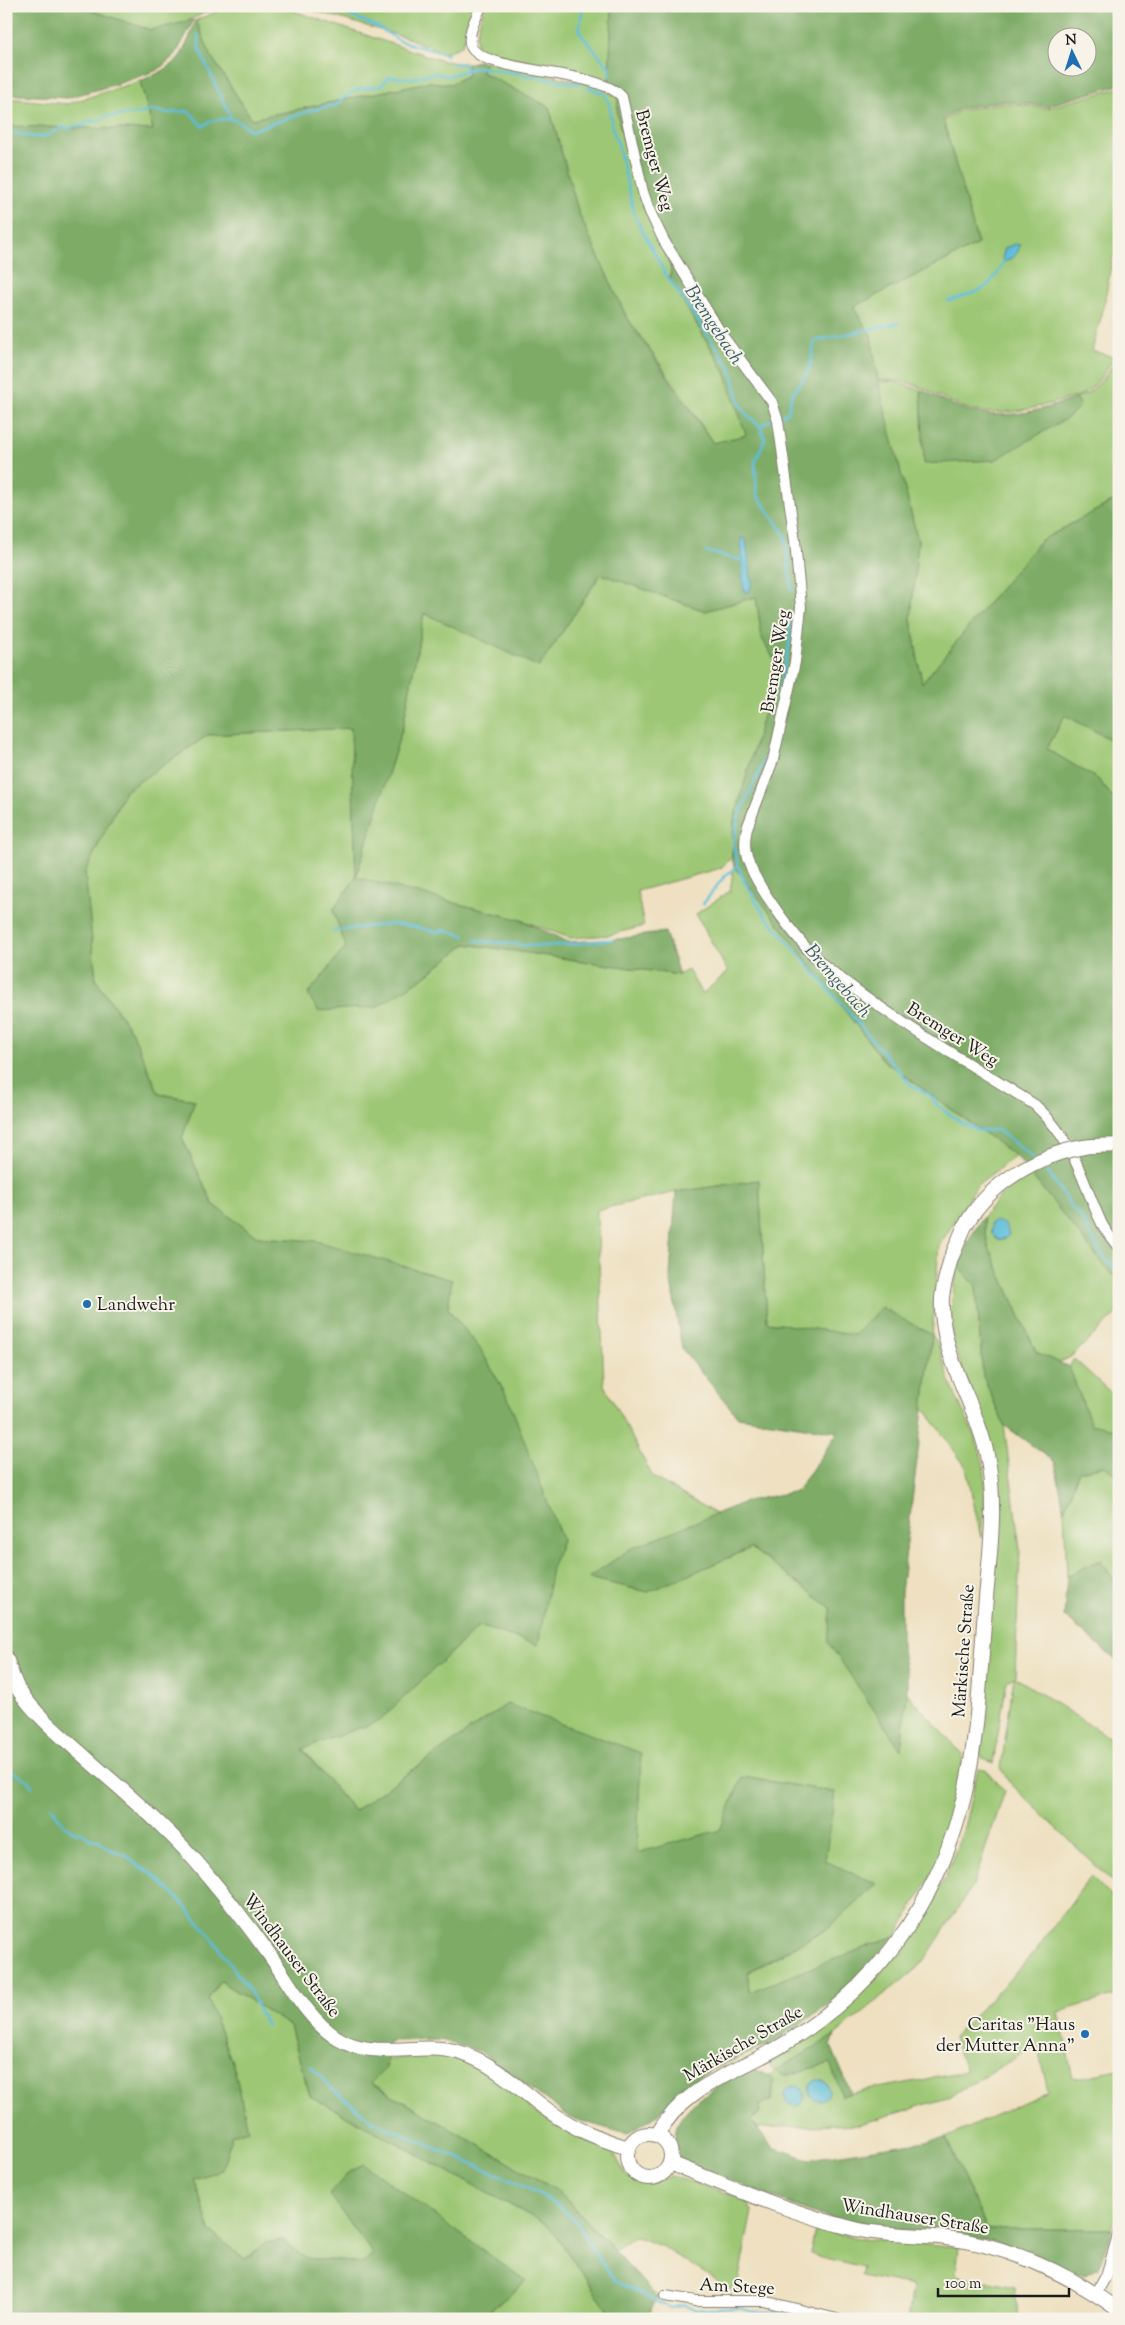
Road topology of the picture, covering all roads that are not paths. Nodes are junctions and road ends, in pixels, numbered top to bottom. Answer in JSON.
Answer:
{"nodes":[{"id":1,"x":481,"y":6,"type":"edge"},
{"id":2,"x":1119,"y":1145,"type":"edge"},
{"id":3,"x":1119,"y":1248,"type":"edge"},
{"id":4,"x":6,"y":1658,"type":"edge"},
{"id":5,"x":657,"y":2135,"type":"junction"},
{"id":6,"x":628,"y":2148,"type":"junction"},
{"id":7,"x":670,"y":2163,"type":"junction"},
{"id":8,"x":1119,"y":2232,"type":"edge"},
{"id":9,"x":1096,"y":2294,"type":"junction"},
{"id":10,"x":665,"y":2296,"type":"dead end"},
{"id":11,"x":1119,"y":2310,"type":"edge"},
{"id":12,"x":837,"y":2319,"type":"edge"}],
"edges":[{"from":1,"to":3,"type":"street","name":"Bremger Weg"},
{"from":2,"to":5,"type":"main road","name":"Märkische Straße","bridge":true},
{"from":4,"to":6,"type":"main road","name":"Windhauser Straße"},
{"from":5,"to":6,"type":"main road"},
{"from":5,"to":7,"type":"main road"},
{"from":6,"to":7,"type":"main road"},
{"from":7,"to":9,"type":"main road","name":"Windhauser Straße"},
{"from":8,"to":9,"type":"street"},
{"from":9,"to":11,"type":"main road","name":"Windhauser Straße"},
{"from":10,"to":12,"type":"street","name":"Am Stege"}]}
